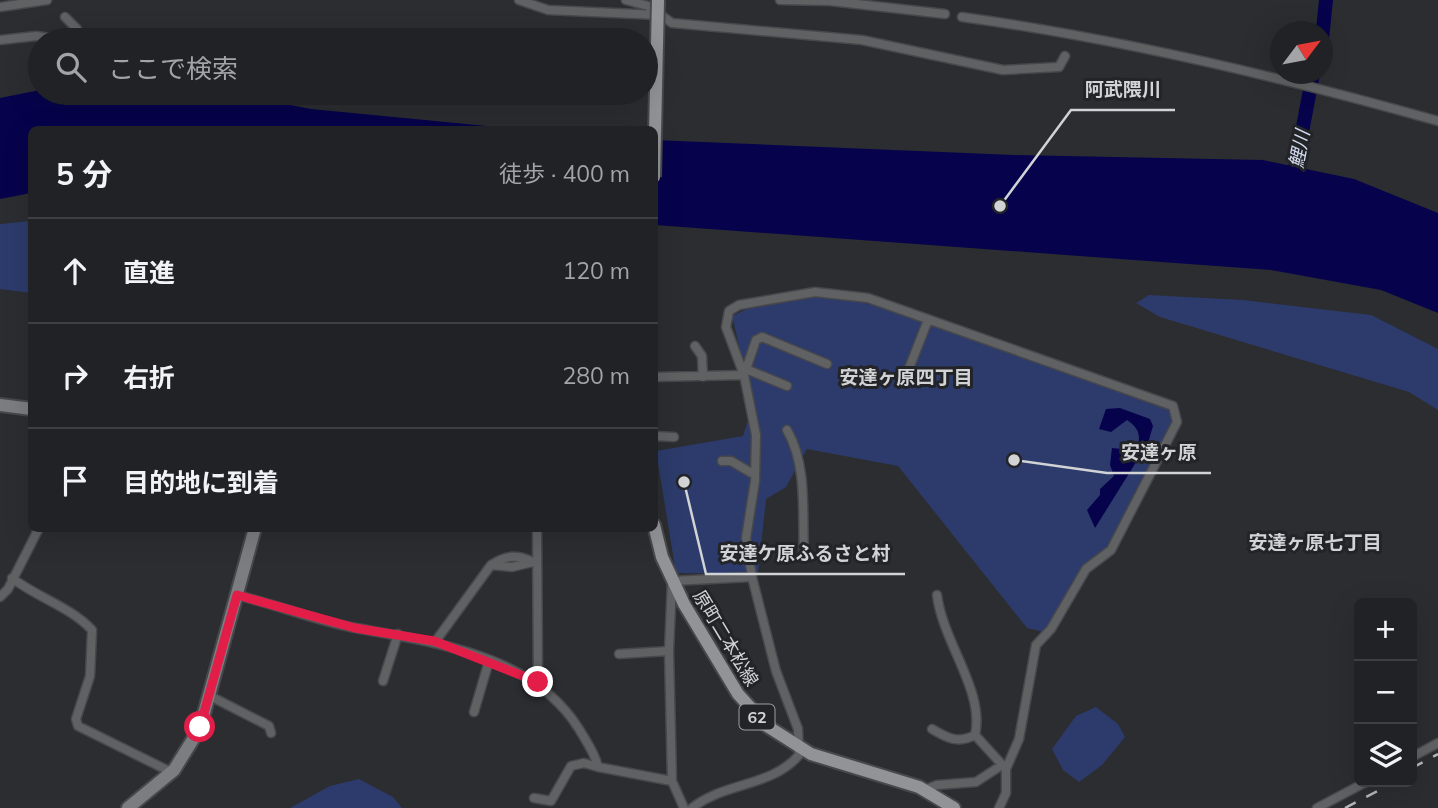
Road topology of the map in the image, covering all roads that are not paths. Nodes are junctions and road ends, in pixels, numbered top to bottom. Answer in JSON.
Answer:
{"nodes":[{"id":1,"x":47,"y":0,"type":"edge"},
{"id":2,"x":519,"y":0,"type":"edge"},
{"id":3,"x":626,"y":0,"type":"edge"},
{"id":4,"x":658,"y":0,"type":"edge"},
{"id":5,"x":780,"y":0,"type":"edge"},
{"id":6,"x":0,"y":7,"type":"edge"},
{"id":7,"x":657,"y":15,"type":"junction"},
{"id":8,"x":945,"y":15,"type":"dead end"},
{"id":9,"x":65,"y":17,"type":"dead end"},
{"id":10,"x":962,"y":17,"type":"dead end"},
{"id":11,"x":76,"y":28,"type":"edge"},
{"id":12,"x":657,"y":28,"type":"edge"},
{"id":13,"x":28,"y":37,"type":"edge"},
{"id":14,"x":0,"y":40,"type":"edge"},
{"id":15,"x":1065,"y":56,"type":"dead end"},
{"id":16,"x":655,"y":105,"type":"edge"},
{"id":17,"x":1438,"y":121,"type":"edge"},
{"id":18,"x":655,"y":126,"type":"edge"},
{"id":19,"x":928,"y":320,"type":"junction"},
{"id":20,"x":695,"y":346,"type":"dead end"},
{"id":21,"x":827,"y":364,"type":"dead end"},
{"id":22,"x":908,"y":371,"type":"dead end"},
{"id":23,"x":745,"y":372,"type":"junction"},
{"id":24,"x":658,"y":377,"type":"edge"},
{"id":25,"x":704,"y":377,"type":"junction"},
{"id":26,"x":788,"y":386,"type":"dead end"},
{"id":27,"x":0,"y":405,"type":"edge"},
{"id":28,"x":28,"y":408,"type":"edge"},
{"id":29,"x":787,"y":430,"type":"dead end"},
{"id":30,"x":658,"y":436,"type":"edge"},
{"id":31,"x":674,"y":437,"type":"dead end"},
{"id":32,"x":722,"y":461,"type":"dead end"},
{"id":33,"x":755,"y":475,"type":"junction"},
{"id":34,"x":37,"y":532,"type":"edge"},
{"id":35,"x":253,"y":532,"type":"edge"},
{"id":36,"x":537,"y":532,"type":"edge"},
{"id":37,"x":656,"y":532,"type":"edge"},
{"id":38,"x":804,"y":556,"type":"dead end"},
{"id":39,"x":535,"y":562,"type":"junction"},
{"id":40,"x":752,"y":577,"type":"junction"},
{"id":41,"x":12,"y":578,"type":"junction"},
{"id":42,"x":672,"y":581,"type":"junction"},
{"id":43,"x":237,"y":595,"type":"junction"},
{"id":44,"x":937,"y":595,"type":"dead end"},
{"id":45,"x":0,"y":597,"type":"edge"},
{"id":46,"x":398,"y":634,"type":"junction"},
{"id":47,"x":435,"y":642,"type":"junction"},
{"id":48,"x":669,"y":651,"type":"junction"},
{"id":49,"x":619,"y":654,"type":"dead end"},
{"id":50,"x":489,"y":661,"type":"junction"},
{"id":51,"x":383,"y":681,"type":"dead end"},
{"id":52,"x":538,"y":682,"type":"junction"},
{"id":53,"x":210,"y":696,"type":"junction"},
{"id":54,"x":474,"y":712,"type":"dead end"},
{"id":55,"x":932,"y":729,"type":"dead end"},
{"id":56,"x":271,"y":733,"type":"dead end"},
{"id":57,"x":975,"y":735,"type":"junction"},
{"id":58,"x":1438,"y":743,"type":"edge"},
{"id":59,"x":800,"y":748,"type":"junction"},
{"id":60,"x":1417,"y":754,"type":"edge"},
{"id":61,"x":598,"y":766,"type":"junction"},
{"id":62,"x":1004,"y":767,"type":"junction"},
{"id":63,"x":171,"y":772,"type":"junction"},
{"id":64,"x":673,"y":781,"type":"junction"},
{"id":65,"x":1357,"y":787,"type":"edge"},
{"id":66,"x":925,"y":790,"type":"junction"},
{"id":67,"x":534,"y":798,"type":"dead end"},
{"id":68,"x":549,"y":805,"type":"edge"},
{"id":69,"x":128,"y":808,"type":"edge"},
{"id":70,"x":684,"y":808,"type":"edge"},
{"id":71,"x":692,"y":808,"type":"edge"},
{"id":72,"x":954,"y":808,"type":"edge"},
{"id":73,"x":999,"y":808,"type":"edge"},
{"id":74,"x":1317,"y":808,"type":"edge"}],
"edges":[{"from":1,"to":6,"type":"street"},
{"from":2,"to":7,"type":"street"},
{"from":3,"to":15,"type":"street"},
{"from":4,"to":7,"type":"main road","bridge":true},
{"from":5,"to":8,"type":"street"},
{"from":7,"to":12,"type":"main road","bridge":true},
{"from":9,"to":11,"type":"street"},
{"from":10,"to":17,"type":"street"},
{"from":13,"to":14,"type":"street"},
{"from":16,"to":18,"type":"main road","bridge":true},
{"from":19,"to":22,"type":"street"},
{"from":19,"to":23,"type":"street"},
{"from":19,"to":62,"type":"street"},
{"from":20,"to":25,"type":"street"},
{"from":21,"to":23,"type":"street"},
{"from":23,"to":25,"type":"street"},
{"from":23,"to":26,"type":"street"},
{"from":23,"to":33,"type":"street"},
{"from":24,"to":25,"type":"street"},
{"from":27,"to":28,"type":"street"},
{"from":29,"to":38,"type":"street"},
{"from":30,"to":31,"type":"street"},
{"from":32,"to":33,"type":"street"},
{"from":33,"to":40,"type":"street"},
{"from":34,"to":41,"type":"street"},
{"from":35,"to":43,"type":"street"},
{"from":36,"to":39,"type":"street"},
{"from":37,"to":42,"type":"main road","name":"原町二本松線","number":"62"},
{"from":39,"to":47,"type":"street"},
{"from":39,"to":52,"type":"street"},
{"from":40,"to":42,"type":"street"},
{"from":40,"to":59,"type":"street"},
{"from":41,"to":45,"type":"street"},
{"from":41,"to":63,"type":"street"},
{"from":42,"to":48,"type":"street"},
{"from":42,"to":59,"type":"main road","name":"原町二本松線","number":"62"},
{"from":43,"to":46,"type":"street"},
{"from":43,"to":53,"type":"street"},
{"from":44,"to":57,"type":"street"},
{"from":46,"to":47,"type":"street"},
{"from":46,"to":51,"type":"street"},
{"from":47,"to":50,"type":"street"},
{"from":48,"to":49,"type":"street"},
{"from":48,"to":64,"type":"street"},
{"from":50,"to":52,"type":"street"},
{"from":50,"to":54,"type":"street"},
{"from":52,"to":61,"type":"street"},
{"from":53,"to":56,"type":"street"},
{"from":53,"to":63,"type":"street"},
{"from":55,"to":57,"type":"street"},
{"from":57,"to":62,"type":"street"},
{"from":58,"to":60,"type":"street"},
{"from":59,"to":66,"type":"main road","name":"原町二本松線","number":"62"},
{"from":59,"to":71,"type":"street"},
{"from":61,"to":64,"type":"street"},
{"from":61,"to":68,"type":"street"},
{"from":62,"to":66,"type":"street"},
{"from":62,"to":73,"type":"street"},
{"from":63,"to":69,"type":"street"},
{"from":64,"to":70,"type":"street"},
{"from":65,"to":74,"type":"street"},
{"from":66,"to":72,"type":"main road","name":"原町二本松線","number":"62"},
{"from":67,"to":68,"type":"street"}]}
